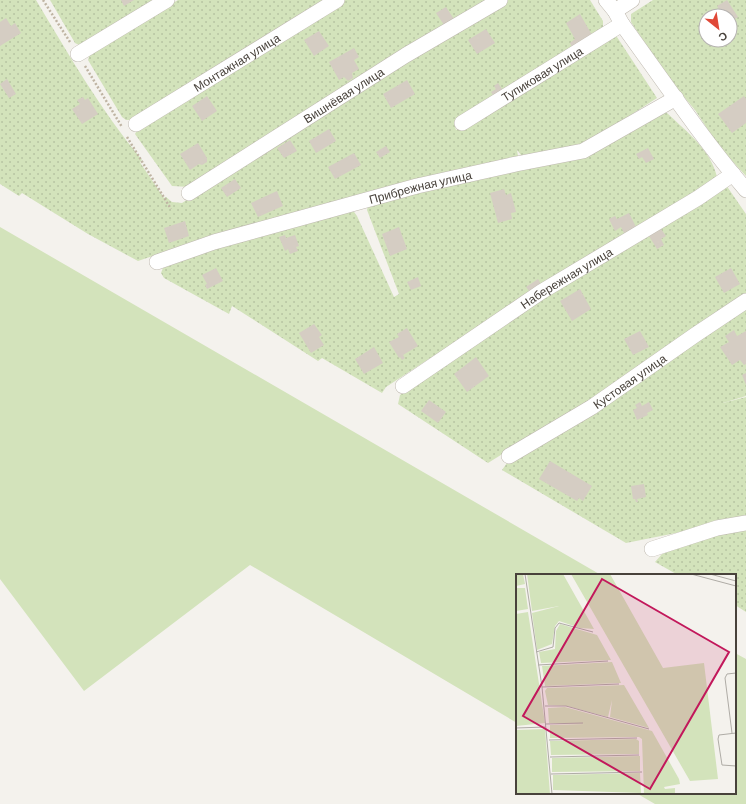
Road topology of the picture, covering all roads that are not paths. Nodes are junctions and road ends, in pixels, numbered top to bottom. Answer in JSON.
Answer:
{"nodes":[{"id":1,"x":166,"y":0,"type":"edge"},
{"id":2,"x":337,"y":0,"type":"edge"},
{"id":3,"x":500,"y":0,"type":"edge"},
{"id":4,"x":632,"y":0,"type":"edge"},
{"id":5,"x":614,"y":11,"type":"edge"},
{"id":6,"x":78,"y":54,"type":"road end"},
{"id":7,"x":676,"y":98,"type":"junction"},
{"id":8,"x":462,"y":123,"type":"dead end"},
{"id":9,"x":129,"y":126,"type":"road end"},
{"id":10,"x":732,"y":174,"type":"junction"},
{"id":11,"x":746,"y":190,"type":"edge"},
{"id":12,"x":189,"y":193,"type":"dead end"},
{"id":13,"x":157,"y":262,"type":"dead end"},
{"id":14,"x":746,"y":301,"type":"edge"},
{"id":15,"x":403,"y":386,"type":"dead end"},
{"id":16,"x":509,"y":456,"type":"dead end"},
{"id":17,"x":746,"y":523,"type":"edge"},
{"id":18,"x":652,"y":549,"type":"dead end"}],
"edges":[{"from":1,"to":6,"type":"street"},
{"from":2,"to":9,"type":"street","name":"Монтажная улица"},
{"from":3,"to":12,"type":"street","name":"Вишнёвая улица"},
{"from":4,"to":5,"type":"street","name":"Тупиковая улица"},
{"from":5,"to":7,"type":"street"},
{"from":5,"to":8,"type":"street","name":"Тупиковая улица"},
{"from":7,"to":10,"type":"street"},
{"from":7,"to":13,"type":"street","name":"Прибрежная улица"},
{"from":10,"to":11,"type":"street"},
{"from":10,"to":15,"type":"street","name":"Набережная улица"},
{"from":14,"to":16,"type":"street","name":"Кустовая улица"},
{"from":17,"to":18,"type":"street"}]}
